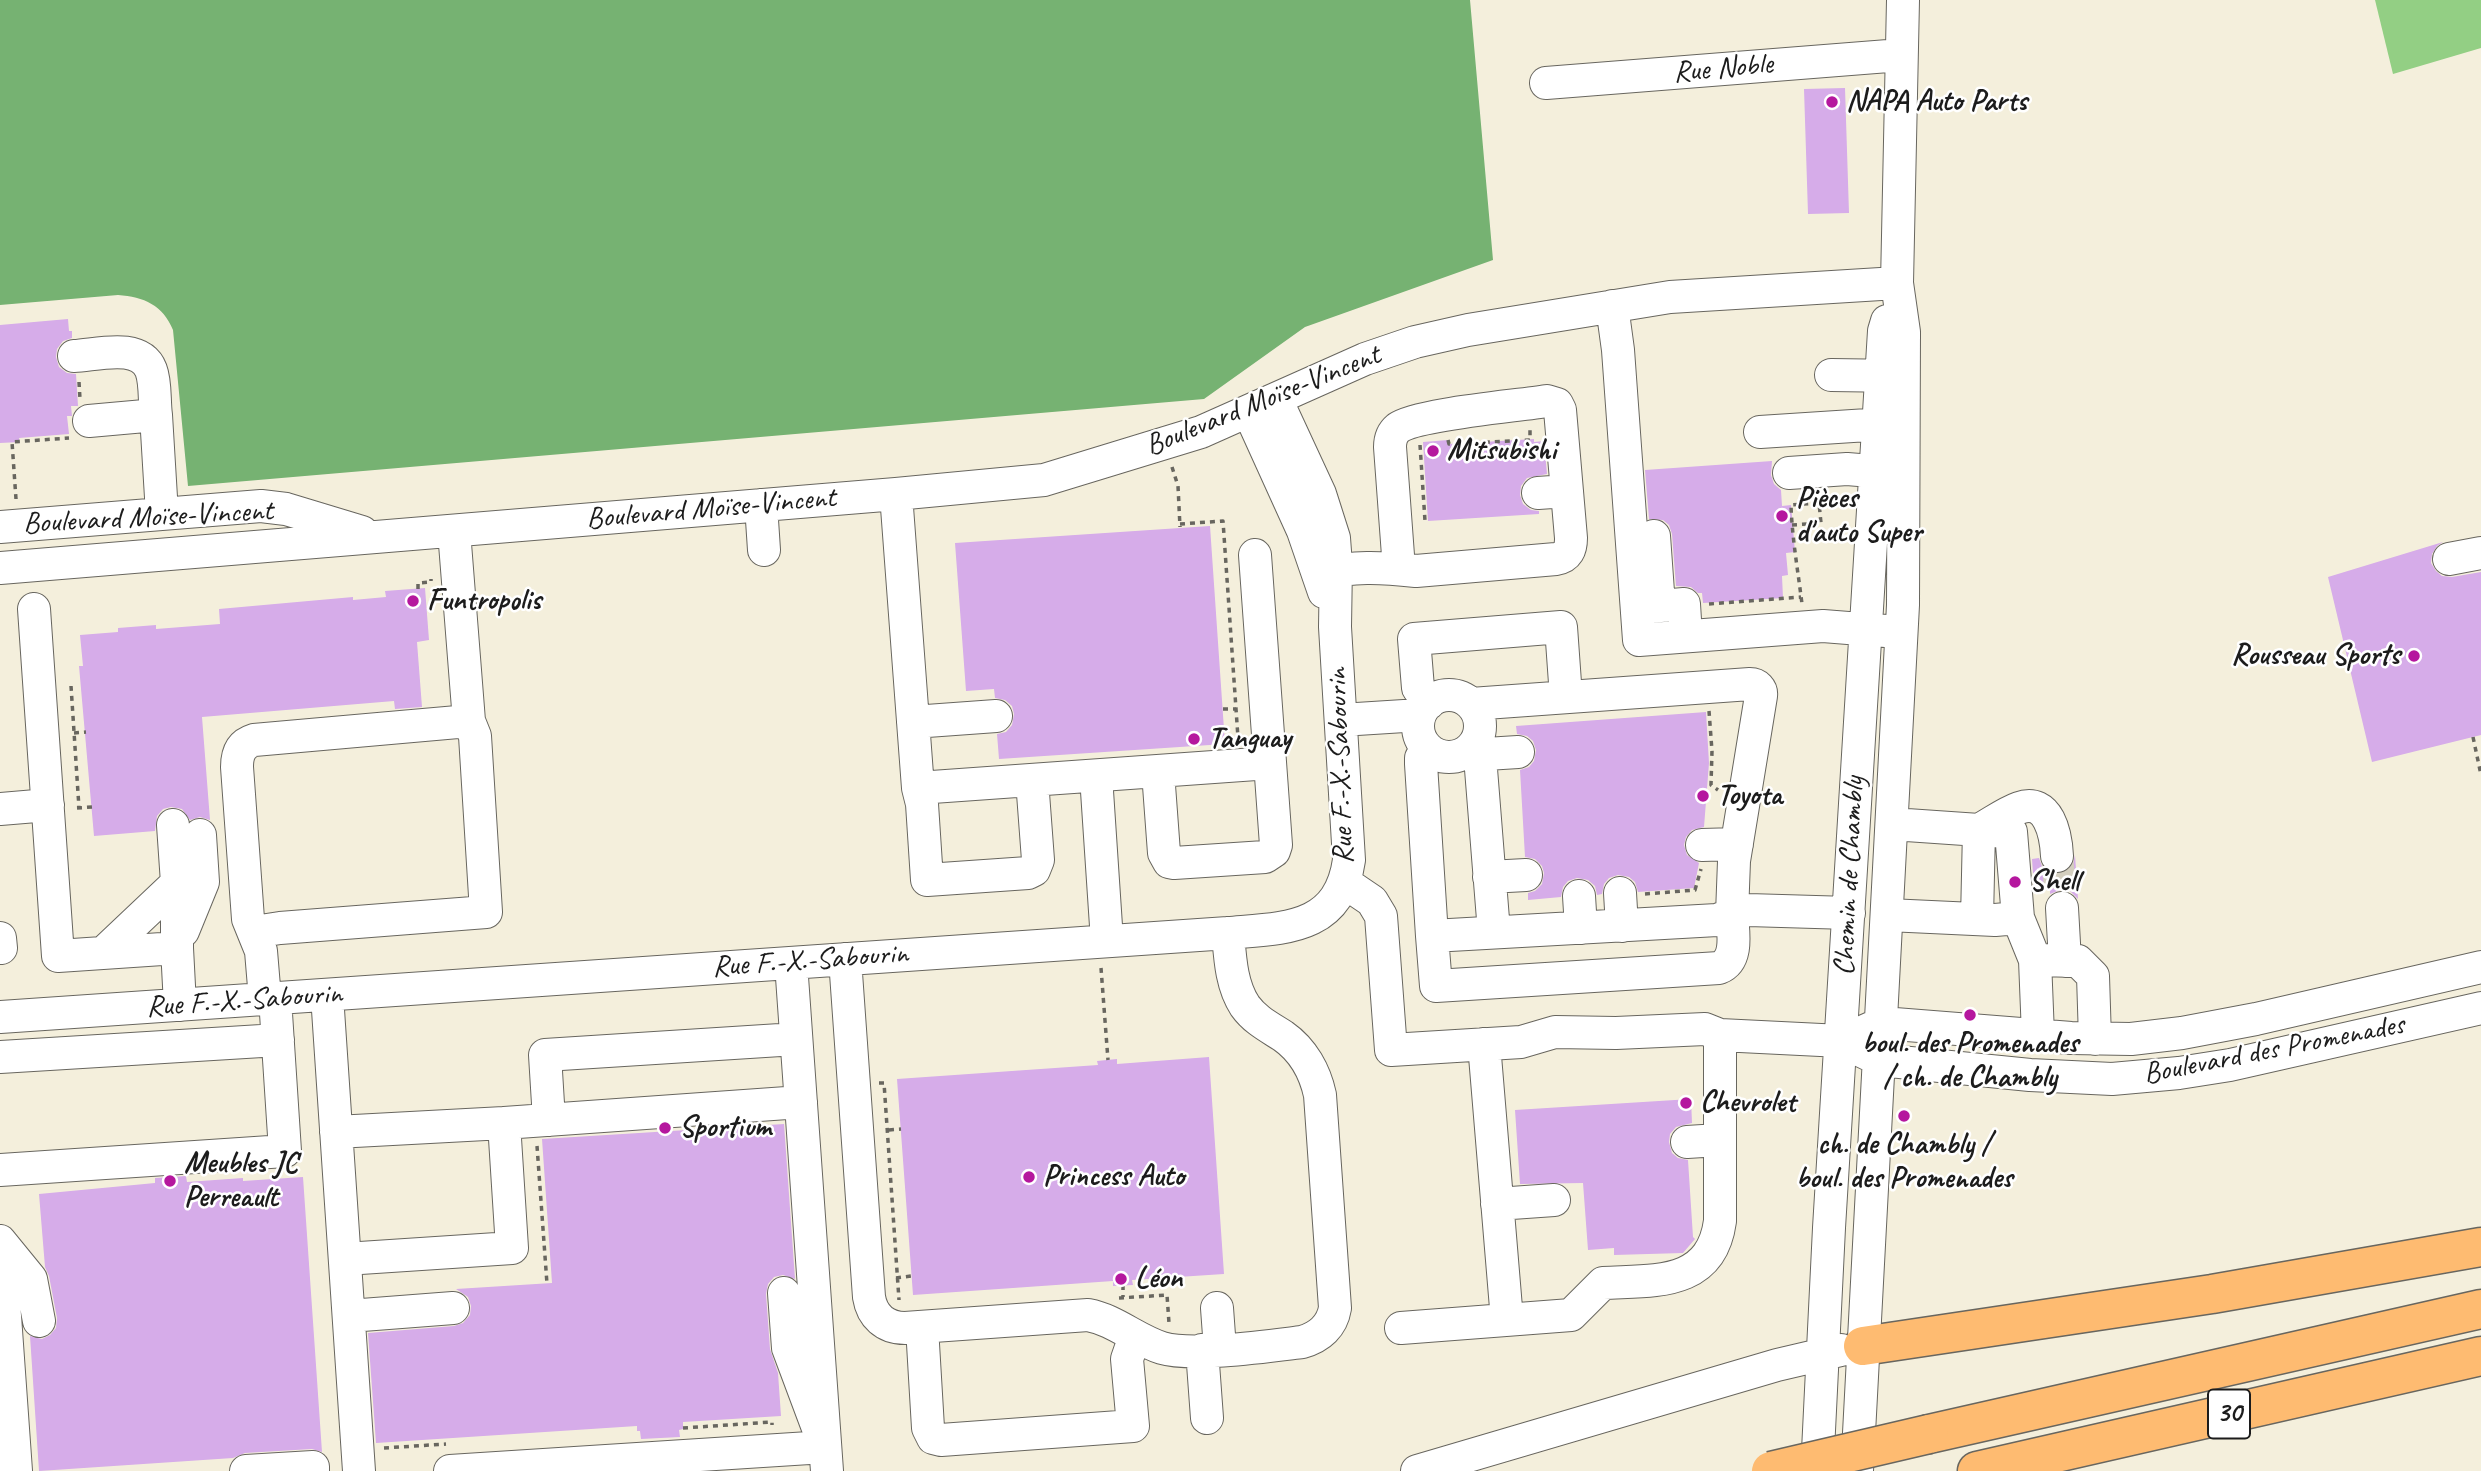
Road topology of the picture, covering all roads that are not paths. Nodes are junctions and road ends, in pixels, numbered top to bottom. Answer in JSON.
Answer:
{"nodes":[{"id":1,"x":1903,"y":0,"type":"edge"},
{"id":2,"x":1901,"y":55,"type":"junction"},
{"id":3,"x":1546,"y":83,"type":"dead end"},
{"id":4,"x":1897,"y":282,"type":"junction"},
{"id":5,"x":1612,"y":306,"type":"junction"},
{"id":6,"x":77,"y":371,"type":"road end"},
{"id":7,"x":1831,"y":375,"type":"dead end"},
{"id":8,"x":1892,"y":376,"type":"junction"},
{"id":9,"x":1262,"y":406,"type":"junction"},
{"id":10,"x":156,"y":415,"type":"junction"},
{"id":11,"x":83,"y":423,"type":"road end"},
{"id":12,"x":1891,"y":423,"type":"junction"},
{"id":13,"x":1760,"y":432,"type":"dead end"},
{"id":14,"x":1789,"y":473,"type":"dead end"},
{"id":15,"x":1889,"y":473,"type":"junction"},
{"id":16,"x":897,"y":494,"type":"junction"},
{"id":17,"x":761,"y":505,"type":"junction"},
{"id":18,"x":162,"y":514,"type":"junction"},
{"id":19,"x":8,"y":516,"type":"edge"},
{"id":20,"x":454,"y":531,"type":"junction"},
{"id":21,"x":376,"y":536,"type":"junction"},
{"id":22,"x":1654,"y":536,"type":"dead end"},
{"id":23,"x":764,"y":550,"type":"dead end"},
{"id":24,"x":2481,"y":554,"type":"edge"},
{"id":25,"x":1255,"y":555,"type":"dead end"},
{"id":26,"x":2449,"y":559,"type":"dead end"},
{"id":27,"x":0,"y":568,"type":"edge"},
{"id":28,"x":1399,"y":569,"type":"junction"},
{"id":29,"x":1327,"y":572,"type":"junction"},
{"id":30,"x":1648,"y":607,"type":"junction"},
{"id":31,"x":34,"y":609,"type":"dead end"},
{"id":32,"x":1865,"y":628,"type":"junction"},
{"id":33,"x":1902,"y":633,"type":"junction"},
{"id":34,"x":1566,"y":697,"type":"junction"},
{"id":35,"x":1471,"y":704,"type":"junction"},
{"id":36,"x":1425,"y":709,"type":"junction"},
{"id":37,"x":996,"y":716,"type":"dead end"},
{"id":38,"x":1341,"y":720,"type":"junction"},
{"id":39,"x":469,"y":721,"type":"junction"},
{"id":40,"x":913,"y":722,"type":"junction"},
{"id":41,"x":1428,"y":748,"type":"junction"},
{"id":42,"x":1475,"y":752,"type":"junction"},
{"id":43,"x":1518,"y":752,"type":"dead end"},
{"id":44,"x":1270,"y":763,"type":"junction"},
{"id":45,"x":1158,"y":772,"type":"junction"},
{"id":46,"x":1096,"y":776,"type":"junction"},
{"id":47,"x":1032,"y":780,"type":"junction"},
{"id":48,"x":918,"y":788,"type":"junction"},
{"id":49,"x":47,"y":805,"type":"junction"},
{"id":50,"x":0,"y":809,"type":"edge"},
{"id":51,"x":1892,"y":824,"type":"junction"},
{"id":52,"x":1979,"y":830,"type":"junction"},
{"id":53,"x":1737,"y":844,"type":"junction"},
{"id":54,"x":2057,"y":856,"type":"tunnel mouth"},
{"id":55,"x":1706,"y":857,"type":"road end"},
{"id":56,"x":1526,"y":875,"type":"dead end"},
{"id":57,"x":1489,"y":877,"type":"junction"},
{"id":58,"x":1344,"y":882,"type":"junction"},
{"id":59,"x":177,"y":883,"type":"junction"},
{"id":60,"x":1627,"y":894,"type":"road end"},
{"id":61,"x":1579,"y":896,"type":"dead end"},
{"id":62,"x":2062,"y":908,"type":"tunnel mouth"},
{"id":63,"x":1849,"y":913,"type":"junction"},
{"id":64,"x":1732,"y":914,"type":"junction"},
{"id":65,"x":1888,"y":915,"type":"junction"},
{"id":66,"x":2018,"y":918,"type":"junction"},
{"id":67,"x":1978,"y":919,"type":"junction"},
{"id":68,"x":1622,"y":926,"type":"junction"},
{"id":69,"x":1581,"y":928,"type":"junction"},
{"id":70,"x":254,"y":932,"type":"junction"},
{"id":71,"x":1494,"y":932,"type":"junction"},
{"id":72,"x":1228,"y":933,"type":"junction"},
{"id":73,"x":1432,"y":936,"type":"junction"},
{"id":74,"x":0,"y":938,"type":"edge"},
{"id":75,"x":1,"y":948,"type":"edge"},
{"id":76,"x":177,"y":948,"type":"junction"},
{"id":77,"x":1103,"y":951,"type":"junction"},
{"id":78,"x":103,"y":953,"type":"junction"},
{"id":79,"x":845,"y":959,"type":"junction"},
{"id":80,"x":2050,"y":961,"type":"junction"},
{"id":81,"x":791,"y":963,"type":"junction"},
{"id":82,"x":2481,"y":967,"type":"edge"},
{"id":83,"x":327,"y":995,"type":"junction"},
{"id":84,"x":270,"y":999,"type":"junction"},
{"id":85,"x":180,"y":1005,"type":"junction"},
{"id":86,"x":2481,"y":1008,"type":"edge"},
{"id":87,"x":0,"y":1017,"type":"edge"},
{"id":88,"x":1882,"y":1023,"type":"junction"},
{"id":89,"x":1720,"y":1035,"type":"junction"},
{"id":90,"x":2038,"y":1035,"type":"junction"},
{"id":91,"x":796,"y":1039,"type":"junction"},
{"id":92,"x":2095,"y":1039,"type":"junction"},
{"id":93,"x":278,"y":1040,"type":"junction"},
{"id":94,"x":1841,"y":1041,"type":"junction"},
{"id":95,"x":1484,"y":1044,"type":"junction"},
{"id":96,"x":0,"y":1057,"type":"edge"},
{"id":97,"x":1880,"y":1060,"type":"junction"},
{"id":98,"x":801,"y":1102,"type":"junction"},
{"id":99,"x":504,"y":1123,"type":"junction"},
{"id":100,"x":336,"y":1132,"type":"junction"},
{"id":101,"x":543,"y":1132,"type":"junction"},
{"id":102,"x":1719,"y":1140,"type":"junction"},
{"id":103,"x":1687,"y":1142,"type":"dead end"},
{"id":104,"x":0,"y":1170,"type":"edge"},
{"id":105,"x":1554,"y":1200,"type":"dead end"},
{"id":106,"x":1497,"y":1204,"type":"junction"},
{"id":107,"x":0,"y":1243,"type":"edge"},
{"id":108,"x":2481,"y":1247,"type":"edge"},
{"id":109,"x":345,"y":1259,"type":"junction"},
{"id":110,"x":784,"y":1293,"type":"dead end"},
{"id":111,"x":453,"y":1308,"type":"dead end"},
{"id":112,"x":1217,"y":1308,"type":"dead end"},
{"id":113,"x":2481,"y":1309,"type":"edge"},
{"id":114,"x":349,"y":1316,"type":"junction"},
{"id":115,"x":1507,"y":1320,"type":"junction"},
{"id":116,"x":39,"y":1321,"type":"dead end"},
{"id":117,"x":922,"y":1327,"type":"junction"},
{"id":118,"x":1401,"y":1328,"type":"dead end"},
{"id":119,"x":1135,"y":1336,"type":"junction"},
{"id":120,"x":1863,"y":1346,"type":"junction"},
{"id":121,"x":1211,"y":1350,"type":"junction"},
{"id":122,"x":1822,"y":1354,"type":"junction"},
{"id":123,"x":2481,"y":1356,"type":"edge"},
{"id":124,"x":1207,"y":1418,"type":"dead end"},
{"id":125,"x":826,"y":1459,"type":"edge"},
{"id":126,"x":16,"y":1471,"type":"edge"},
{"id":127,"x":247,"y":1471,"type":"edge"},
{"id":128,"x":313,"y":1471,"type":"edge"},
{"id":129,"x":359,"y":1471,"type":"edge"},
{"id":130,"x":450,"y":1471,"type":"edge"},
{"id":131,"x":1417,"y":1471,"type":"edge"},
{"id":132,"x":1771,"y":1471,"type":"edge"},
{"id":133,"x":1817,"y":1471,"type":"edge"},
{"id":134,"x":1857,"y":1471,"type":"edge"},
{"id":135,"x":1977,"y":1471,"type":"edge"}],
"edges":[{"from":1,"to":2,"type":"street","name":"Chemin de Chambly"},
{"from":2,"to":3,"type":"street","name":"Rue Noble"},
{"from":2,"to":4,"type":"street","name":"Chemin de Chambly"},
{"from":4,"to":5,"type":"street","name":"Boulevard Moïse-Vincent"},
{"from":4,"to":8,"type":"street","name":"Chemin de Chambly"},
{"from":5,"to":9,"type":"street","name":"Boulevard Moïse-Vincent"},
{"from":5,"to":30,"type":"street"},
{"from":6,"to":10,"type":"street"},
{"from":7,"to":8,"type":"street"},
{"from":8,"to":12,"type":"street","name":"Chemin de Chambly"},
{"from":9,"to":16,"type":"street","name":"Boulevard Moïse-Vincent"},
{"from":9,"to":29,"type":"street","name":"Rue F.-X.-Sabourin"},
{"from":10,"to":11,"type":"street"},
{"from":10,"to":18,"type":"street"},
{"from":12,"to":13,"type":"street"},
{"from":12,"to":15,"type":"street","name":"Chemin de Chambly"},
{"from":14,"to":15,"type":"street"},
{"from":15,"to":32,"type":"street","name":"Chemin de Chambly"},
{"from":15,"to":33,"type":"street","name":"Chemin de Chambly"},
{"from":16,"to":17,"type":"street","name":"Boulevard Moïse-Vincent"},
{"from":16,"to":40,"type":"street"},
{"from":17,"to":20,"type":"street","name":"Boulevard Moïse-Vincent"},
{"from":17,"to":23,"type":"street"},
{"from":18,"to":19,"type":"street","name":"Boulevard Moïse-Vincent"},
{"from":18,"to":21,"type":"street","name":"Boulevard Moïse-Vincent"},
{"from":20,"to":21,"type":"street","name":"Boulevard Moïse-Vincent"},
{"from":20,"to":39,"type":"street"},
{"from":21,"to":27,"type":"street","name":"Boulevard Moïse-Vincent"},
{"from":22,"to":30,"type":"street"},
{"from":24,"to":26,"type":"street"},
{"from":25,"to":44,"type":"street"},
{"from":28,"to":28,"type":"street"},
{"from":28,"to":29,"type":"street"},
{"from":29,"to":38,"type":"street","name":"Rue F.-X.-Sabourin"},
{"from":30,"to":32,"type":"street"},
{"from":31,"to":49,"type":"street"},
{"from":32,"to":33,"type":"street"},
{"from":32,"to":63,"type":"street","name":"Chemin de Chambly"},
{"from":33,"to":51,"type":"street","name":"Chemin de Chambly"},
{"from":34,"to":35,"type":"street"},
{"from":34,"to":36,"type":"street"},
{"from":34,"to":53,"type":"street"},
{"from":35,"to":36,"type":"street"},
{"from":35,"to":42,"type":"street"},
{"from":36,"to":38,"type":"street"},
{"from":36,"to":41,"type":"street"},
{"from":37,"to":40,"type":"street"},
{"from":38,"to":58,"type":"street","name":"Rue F.-X.-Sabourin"},
{"from":39,"to":70,"type":"street"},
{"from":39,"to":70,"type":"street"},
{"from":40,"to":48,"type":"street"},
{"from":41,"to":42,"type":"street"},
{"from":41,"to":73,"type":"street"},
{"from":42,"to":43,"type":"street"},
{"from":42,"to":57,"type":"street"},
{"from":44,"to":45,"type":"street"},
{"from":44,"to":45,"type":"street"},
{"from":45,"to":46,"type":"street"},
{"from":46,"to":47,"type":"street"},
{"from":46,"to":77,"type":"street"},
{"from":47,"to":48,"type":"street"},
{"from":47,"to":48,"type":"street"},
{"from":49,"to":50,"type":"street"},
{"from":49,"to":78,"type":"street"},
{"from":51,"to":52,"type":"street"},
{"from":51,"to":65,"type":"street","name":"Chemin de Chambly"},
{"from":52,"to":54,"type":"street"},
{"from":52,"to":66,"type":"street"},
{"from":52,"to":67,"type":"street"},
{"from":53,"to":55,"type":"street"},
{"from":53,"to":64,"type":"street"},
{"from":56,"to":57,"type":"street"},
{"from":57,"to":71,"type":"street"},
{"from":58,"to":72,"type":"street","name":"Rue F.-X.-Sabourin"},
{"from":58,"to":95,"type":"street"},
{"from":59,"to":76,"type":"street"},
{"from":59,"to":76,"type":"street"},
{"from":59,"to":78,"type":"street"},
{"from":60,"to":68,"type":"street"},
{"from":61,"to":69,"type":"street"},
{"from":62,"to":80,"type":"street"},
{"from":63,"to":64,"type":"street"},
{"from":63,"to":94,"type":"street","name":"Chemin de Chambly"},
{"from":64,"to":68,"type":"street"},
{"from":64,"to":73,"type":"street"},
{"from":65,"to":67,"type":"street"},
{"from":65,"to":88,"type":"street","name":"Chemin de Chambly"},
{"from":66,"to":67,"type":"street"},
{"from":66,"to":80,"type":"street"},
{"from":68,"to":69,"type":"street"},
{"from":69,"to":71,"type":"street"},
{"from":70,"to":84,"type":"street"},
{"from":71,"to":73,"type":"street"},
{"from":72,"to":77,"type":"street","name":"Rue F.-X.-Sabourin"},
{"from":72,"to":121,"type":"street"},
{"from":74,"to":75,"type":"street"},
{"from":76,"to":78,"type":"street"},
{"from":76,"to":85,"type":"street"},
{"from":77,"to":79,"type":"street","name":"Rue F.-X.-Sabourin"},
{"from":79,"to":81,"type":"street","name":"Rue F.-X.-Sabourin"},
{"from":79,"to":117,"type":"street"},
{"from":80,"to":90,"type":"street"},
{"from":80,"to":92,"type":"street"},
{"from":81,"to":83,"type":"street","name":"Rue F.-X.-Sabourin"},
{"from":81,"to":91,"type":"street"},
{"from":82,"to":92,"type":"street","name":"Boulevard des Promenades"},
{"from":83,"to":84,"type":"street","name":"Rue F.-X.-Sabourin"},
{"from":83,"to":100,"type":"street"},
{"from":84,"to":85,"type":"street","name":"Rue F.-X.-Sabourin"},
{"from":84,"to":93,"type":"street"},
{"from":85,"to":87,"type":"street","name":"Rue F.-X.-Sabourin"},
{"from":86,"to":97,"type":"street","name":"Boulevard des Promenades"},
{"from":88,"to":90,"type":"street","name":"Boulevard des Promenades"},
{"from":88,"to":94,"type":"street","name":"Boulevard des Promenades"},
{"from":88,"to":97,"type":"street","name":"Chemin de Chambly"},
{"from":89,"to":94,"type":"street"},
{"from":89,"to":95,"type":"street"},
{"from":89,"to":102,"type":"street"},
{"from":90,"to":92,"type":"street","name":"Boulevard des Promenades"},
{"from":91,"to":98,"type":"street"},
{"from":91,"to":101,"type":"street"},
{"from":93,"to":96,"type":"street"},
{"from":93,"to":104,"type":"street"},
{"from":94,"to":97,"type":"street","name":"Boulevard des Promenades"},
{"from":94,"to":122,"type":"street","name":"Chemin de Chambly"},
{"from":95,"to":106,"type":"street"},
{"from":97,"to":120,"type":"street","name":"Chemin de Chambly"},
{"from":98,"to":101,"type":"street"},
{"from":98,"to":125,"type":"street"},
{"from":99,"to":100,"type":"street"},
{"from":99,"to":101,"type":"street"},
{"from":99,"to":109,"type":"street"},
{"from":100,"to":109,"type":"street"},
{"from":102,"to":103,"type":"street"},
{"from":102,"to":115,"type":"street"},
{"from":105,"to":106,"type":"street"},
{"from":106,"to":115,"type":"street"},
{"from":107,"to":116,"type":"street"},
{"from":107,"to":126,"type":"street"},
{"from":108,"to":120,"type":"highway"},
{"from":109,"to":114,"type":"street"},
{"from":110,"to":125,"type":"street"},
{"from":111,"to":114,"type":"street"},
{"from":112,"to":121,"type":"street"},
{"from":113,"to":132,"type":"highway","bridge":true},
{"from":114,"to":129,"type":"street"},
{"from":115,"to":118,"type":"street"},
{"from":117,"to":119,"type":"street"},
{"from":117,"to":119,"type":"street"},
{"from":119,"to":121,"type":"street"},
{"from":120,"to":122,"type":"street"},
{"from":120,"to":134,"type":"street","name":"Chemin de Chambly"},
{"from":121,"to":124,"type":"street"},
{"from":122,"to":131,"type":"street"},
{"from":122,"to":133,"type":"street","name":"Chemin de Chambly"},
{"from":123,"to":135,"type":"highway","number":"30"},
{"from":125,"to":130,"type":"street"},
{"from":127,"to":128,"type":"street"}]}
